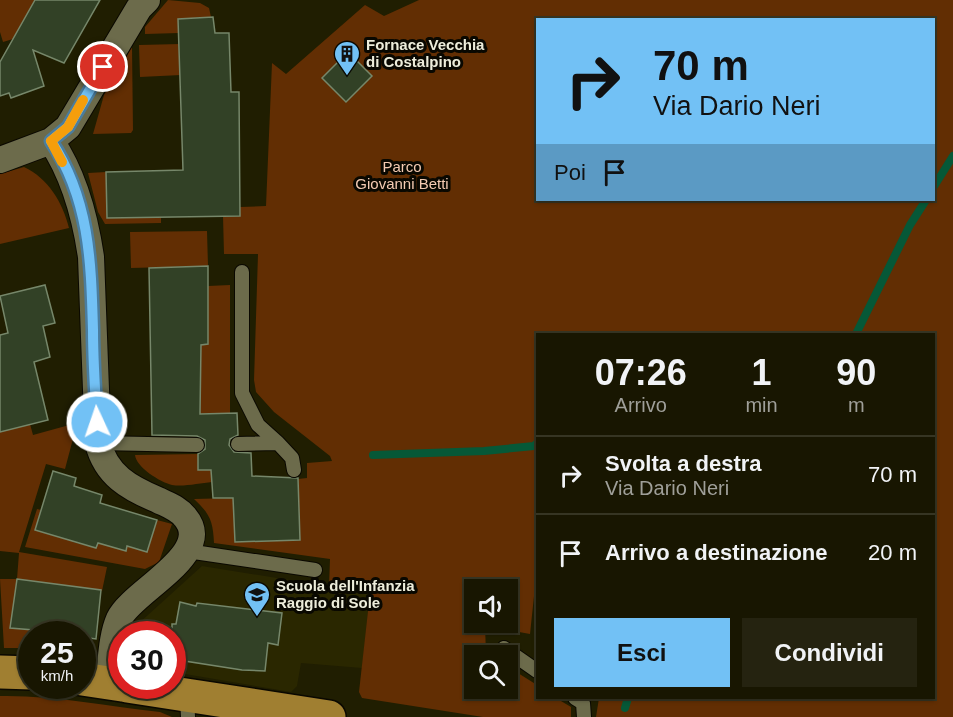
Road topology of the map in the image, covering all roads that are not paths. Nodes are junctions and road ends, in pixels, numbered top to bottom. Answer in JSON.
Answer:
{"nodes":[{"id":1,"x":147,"y":0,"type":"edge"},
{"id":2,"x":51,"y":141,"type":"junction"},
{"id":3,"x":0,"y":160,"type":"edge"},
{"id":4,"x":242,"y":272,"type":"dead end"},
{"id":5,"x":98,"y":443,"type":"junction"},
{"id":6,"x":278,"y":443,"type":"junction"},
{"id":7,"x":197,"y":444,"type":"dead end"},
{"id":8,"x":238,"y":444,"type":"dead end"},
{"id":9,"x":294,"y":470,"type":"dead end"},
{"id":10,"x":187,"y":551,"type":"junction"},
{"id":11,"x":315,"y":570,"type":"dead end"},
{"id":12,"x":119,"y":621,"type":"edge"},
{"id":13,"x":518,"y":658,"type":"edge"},
{"id":14,"x":536,"y":670,"type":"edge"},
{"id":15,"x":0,"y":672,"type":"edge"},
{"id":16,"x":18,"y":673,"type":"edge"},
{"id":17,"x":164,"y":699,"type":"edge"},
{"id":18,"x":577,"y":699,"type":"edge"},
{"id":19,"x":188,"y":706,"type":"edge"},
{"id":20,"x":329,"y":717,"type":"edge"},
{"id":21,"x":584,"y":717,"type":"edge"}],
"edges":[{"from":1,"to":2,"type":"street"},
{"from":2,"to":3,"type":"street"},
{"from":2,"to":5,"type":"street"},
{"from":4,"to":6,"type":"lane"},
{"from":5,"to":7,"type":"lane"},
{"from":5,"to":10,"type":"street"},
{"from":6,"to":8,"type":"lane"},
{"from":6,"to":9,"type":"lane"},
{"from":10,"to":11,"type":"lane"},
{"from":10,"to":12,"type":"street"},
{"from":13,"to":14,"type":"lane"},
{"from":15,"to":16,"type":"main road"},
{"from":17,"to":19,"type":"main road"},
{"from":18,"to":21,"type":"lane"},
{"from":19,"to":20,"type":"main road"}]}
